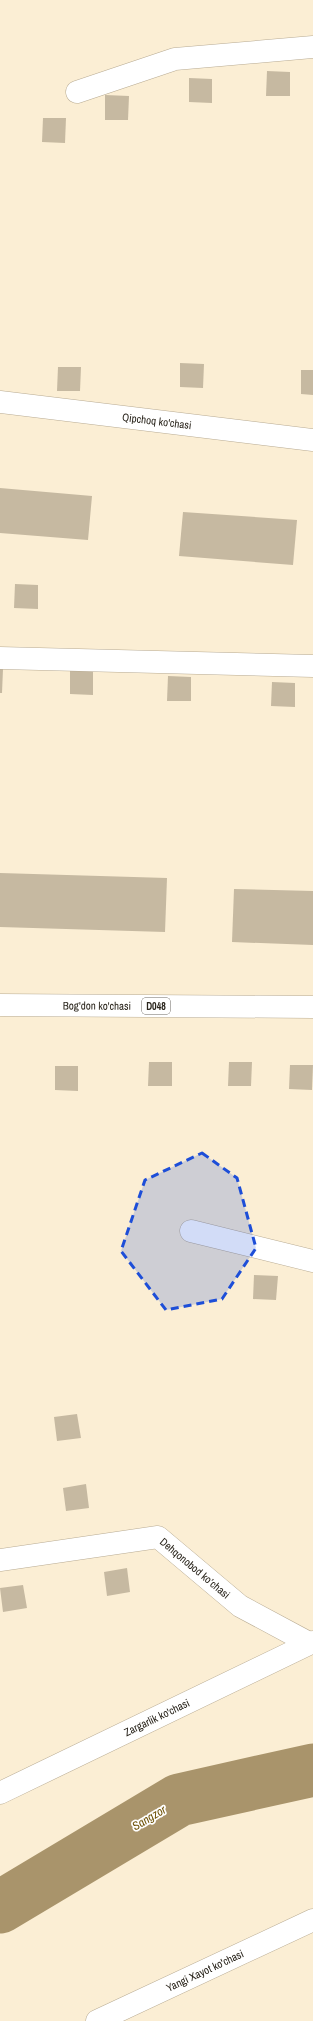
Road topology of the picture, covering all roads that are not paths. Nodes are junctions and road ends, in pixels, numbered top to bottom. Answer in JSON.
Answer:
{"nodes":[{"id":1,"x":313,"y":47,"type":"edge"},
{"id":2,"x":77,"y":92,"type":"dead end"},
{"id":3,"x":0,"y":402,"type":"edge"},
{"id":4,"x":313,"y":440,"type":"edge"},
{"id":5,"x":0,"y":658,"type":"edge"},
{"id":6,"x":313,"y":666,"type":"edge"},
{"id":7,"x":0,"y":1005,"type":"edge"},
{"id":8,"x":313,"y":1007,"type":"edge"},
{"id":9,"x":191,"y":1230,"type":"dead end"},
{"id":10,"x":313,"y":1262,"type":"edge"},
{"id":11,"x":0,"y":1560,"type":"edge"},
{"id":12,"x":311,"y":1642,"type":"edge"},
{"id":13,"x":0,"y":1793,"type":"edge"},
{"id":14,"x":313,"y":1920,"type":"edge"},
{"id":15,"x":97,"y":2021,"type":"edge"}],
"edges":[{"from":1,"to":2,"type":"street"},
{"from":3,"to":4,"type":"street","name":"Qipchoq ko'chasi"},
{"from":5,"to":6,"type":"street"},
{"from":7,"to":8,"type":"street","name":"Bog'don ko'chasi","number":"D048"},
{"from":9,"to":10,"type":"street"},
{"from":11,"to":12,"type":"street","name":"Dehqonobod ko’chasi"},
{"from":12,"to":13,"type":"street","name":"Zargarlik ko'chasi"},
{"from":14,"to":15,"type":"street","name":"Yangi Xayot ko'chasi"}]}
